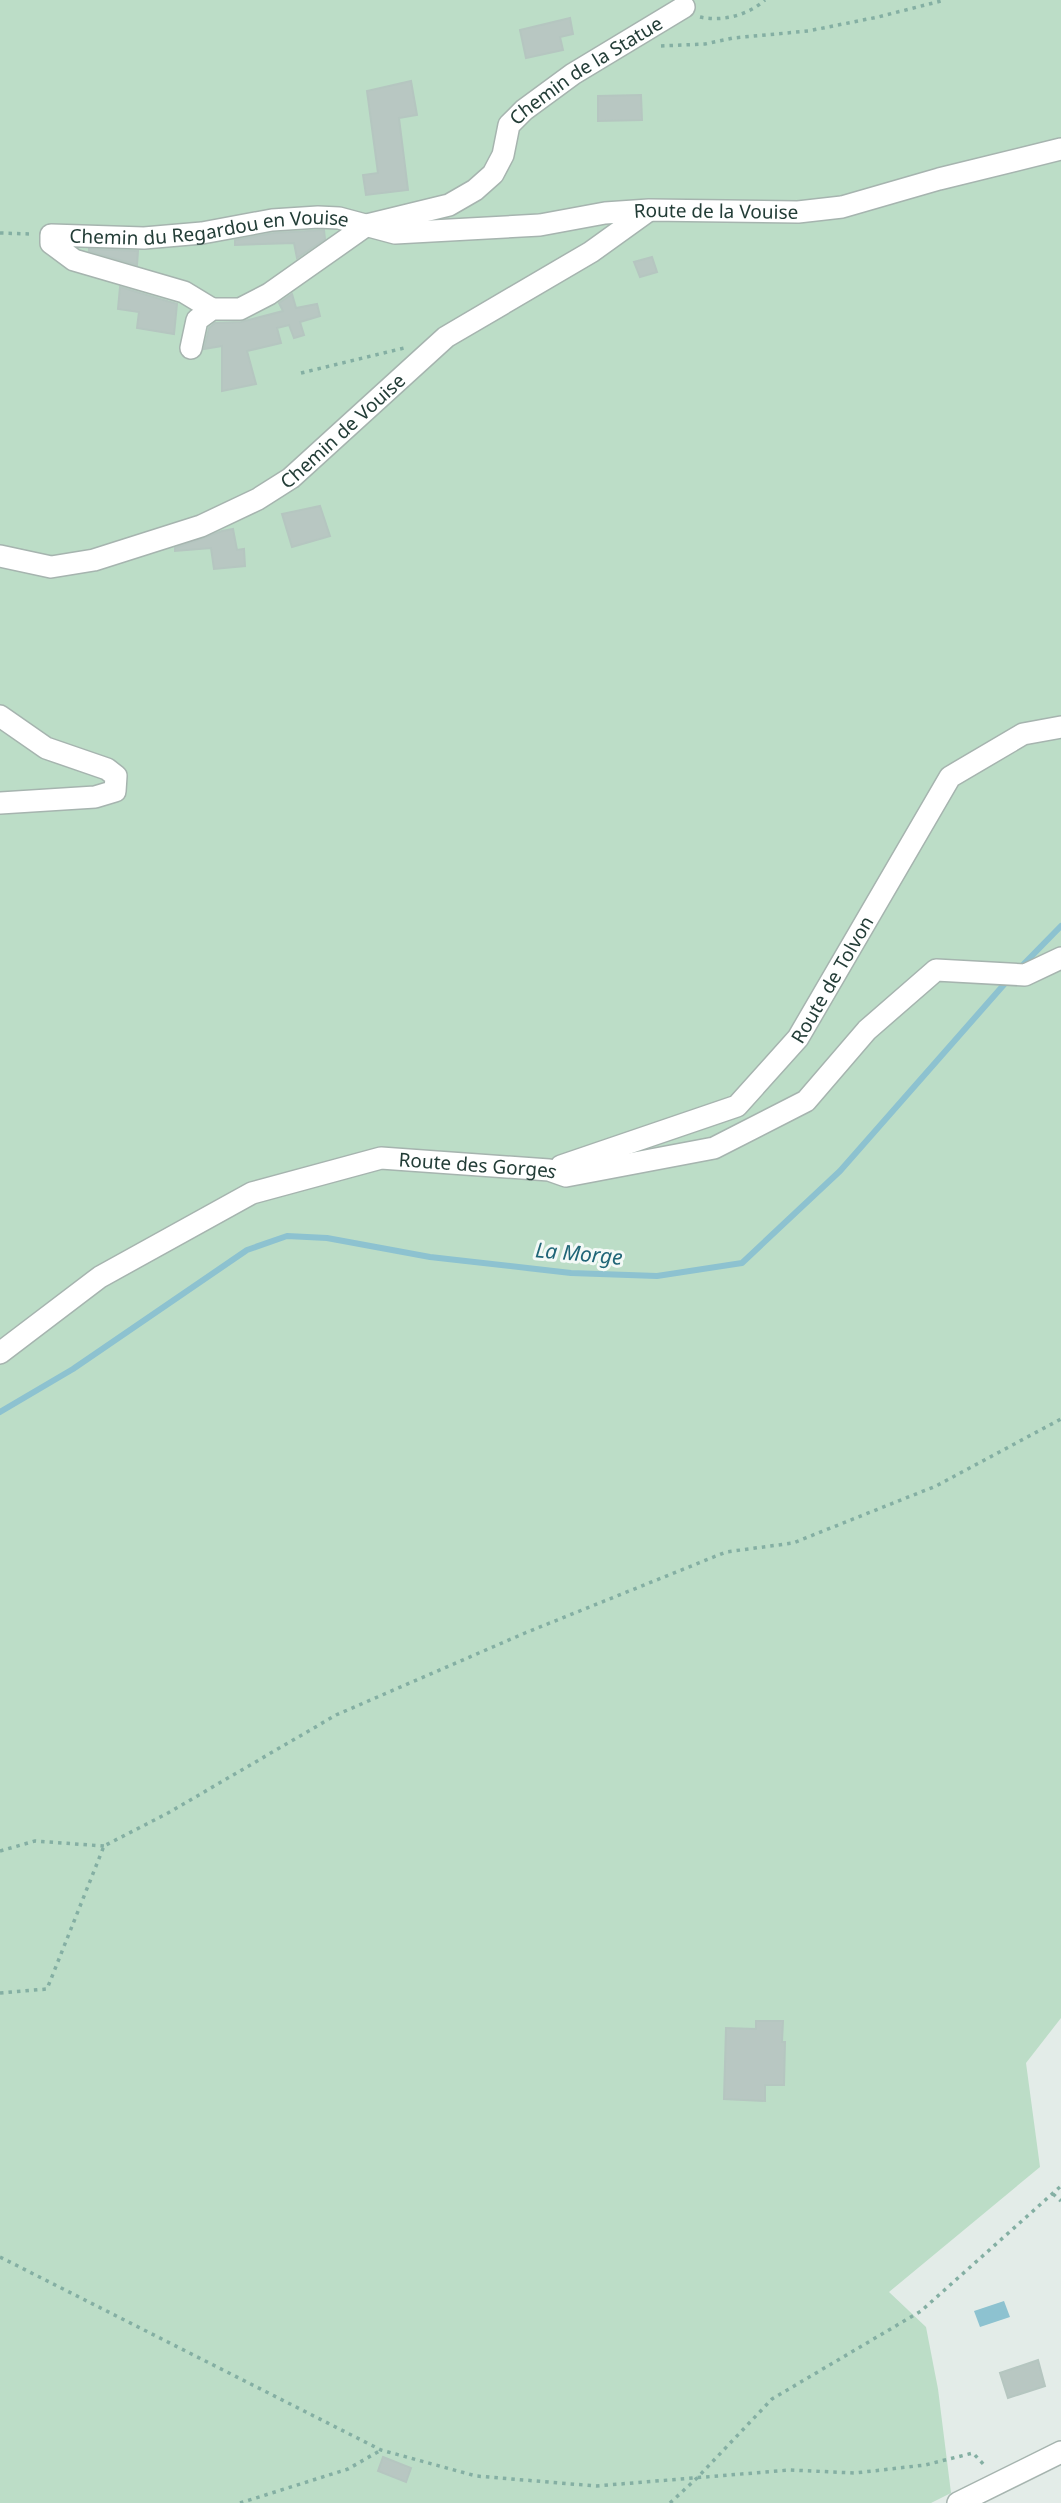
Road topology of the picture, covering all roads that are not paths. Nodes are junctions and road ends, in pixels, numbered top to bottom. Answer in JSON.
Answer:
{"nodes":[{"id":1,"x":684,"y":7,"type":"road end"},
{"id":2,"x":1061,"y":149,"type":"edge"},
{"id":3,"x":649,"y":210,"type":"junction"},
{"id":4,"x":367,"y":225,"type":"junction"},
{"id":5,"x":212,"y":309,"type":"junction"},
{"id":6,"x":191,"y":348,"type":"dead end"},
{"id":7,"x":0,"y":556,"type":"edge"},
{"id":8,"x":0,"y":716,"type":"edge"},
{"id":9,"x":1061,"y":727,"type":"edge"},
{"id":10,"x":0,"y":803,"type":"edge"},
{"id":11,"x":1061,"y":958,"type":"edge"},
{"id":12,"x":550,"y":1170,"type":"junction"},
{"id":13,"x":0,"y":1353,"type":"edge"},
{"id":14,"x":1061,"y":2452,"type":"edge"},
{"id":15,"x":958,"y":2503,"type":"edge"}],
"edges":[{"from":1,"to":4,"type":"street","name":"Chemin de la Statue"},
{"from":2,"to":3,"type":"street","name":"Route de la Vouise"},
{"from":3,"to":4,"type":"street","name":"Route de la Vouise"},
{"from":3,"to":7,"type":"street","name":"Chemin de Vouise"},
{"from":4,"to":5,"type":"street"},
{"from":4,"to":5,"type":"street","name":"Chemin du Regardou en Vouise"},
{"from":5,"to":6,"type":"street"},
{"from":8,"to":10,"type":"street"},
{"from":9,"to":12,"type":"street","name":"Route de Tolvon"},
{"from":11,"to":12,"type":"street","name":"Route des Gorges"},
{"from":12,"to":13,"type":"street","name":"Route des Gorges"},
{"from":14,"to":15,"type":"street"}]}
